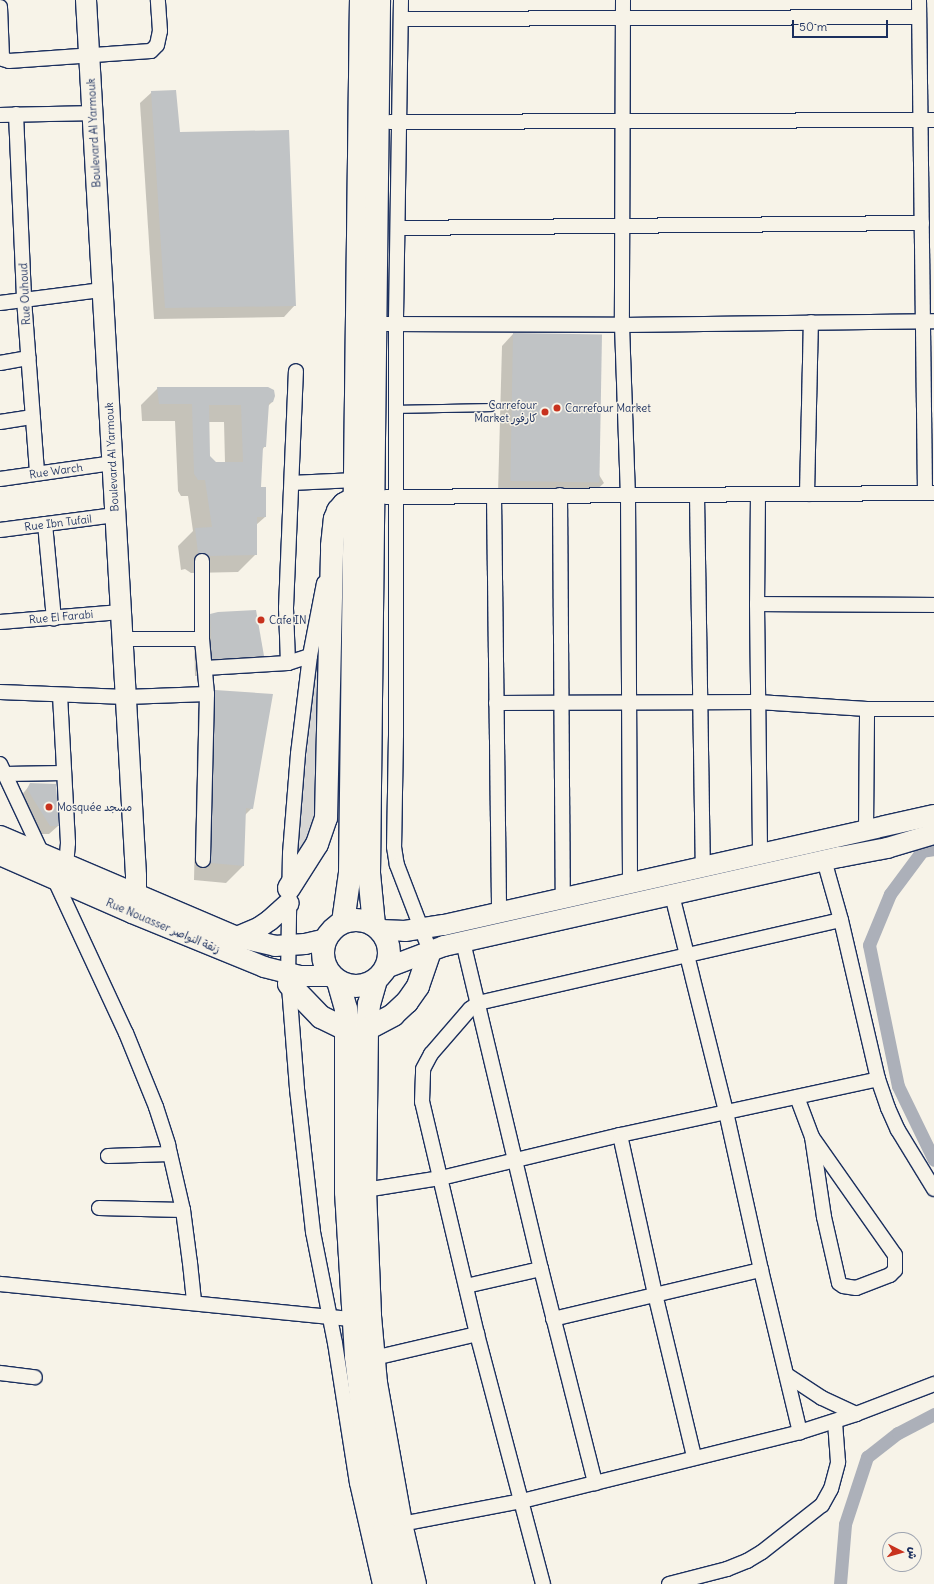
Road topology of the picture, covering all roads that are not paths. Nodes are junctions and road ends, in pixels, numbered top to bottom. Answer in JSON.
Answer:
{"nodes":[{"id":1,"x":86,"y":0,"type":"edge"},
{"id":2,"x":158,"y":0,"type":"edge"},
{"id":3,"x":361,"y":0,"type":"edge"},
{"id":4,"x":379,"y":0,"type":"edge"},
{"id":5,"x":401,"y":0,"type":"edge"},
{"id":6,"x":623,"y":0,"type":"edge"},
{"id":7,"x":919,"y":0,"type":"edge"},
{"id":8,"x":0,"y":6,"type":"edge"},
{"id":9,"x":919,"y":17,"type":"junction"},
{"id":10,"x":401,"y":19,"type":"junction"},
{"id":11,"x":623,"y":19,"type":"junction"},
{"id":12,"x":89,"y":54,"type":"junction"},
{"id":13,"x":92,"y":113,"type":"junction"},
{"id":14,"x":16,"y":114,"type":"junction"},
{"id":15,"x":0,"y":115,"type":"edge"},
{"id":16,"x":927,"y":120,"type":"edge"},
{"id":17,"x":623,"y":121,"type":"junction"},
{"id":18,"x":377,"y":122,"type":"junction"},
{"id":19,"x":399,"y":122,"type":"junction"},
{"id":20,"x":922,"y":223,"type":"junction"},
{"id":21,"x":622,"y":226,"type":"junction"},
{"id":22,"x":398,"y":228,"type":"junction"},
{"id":23,"x":102,"y":290,"type":"junction"},
{"id":24,"x":24,"y":299,"type":"junction"},
{"id":25,"x":0,"y":303,"type":"edge"},
{"id":26,"x":929,"y":321,"type":"edge"},
{"id":27,"x":810,"y":322,"type":"junction"},
{"id":28,"x":385,"y":324,"type":"junction"},
{"id":29,"x":622,"y":325,"type":"junction"},
{"id":30,"x":29,"y":358,"type":"junction"},
{"id":31,"x":0,"y":363,"type":"edge"},
{"id":32,"x":296,"y":371,"type":"dead end"},
{"id":33,"x":490,"y":407,"type":"dead end"},
{"id":34,"x":395,"y":409,"type":"junction"},
{"id":35,"x":33,"y":417,"type":"junction"},
{"id":36,"x":0,"y":422,"type":"edge"},
{"id":37,"x":112,"y":463,"type":"junction"},
{"id":38,"x":37,"y":473,"type":"junction"},
{"id":39,"x":0,"y":479,"type":"edge"},
{"id":40,"x":292,"y":483,"type":"junction"},
{"id":41,"x":369,"y":493,"type":"junction"},
{"id":42,"x":929,"y":493,"type":"edge"},
{"id":43,"x":758,"y":494,"type":"junction"},
{"id":44,"x":807,"y":494,"type":"junction"},
{"id":45,"x":560,"y":495,"type":"junction"},
{"id":46,"x":628,"y":495,"type":"junction"},
{"id":47,"x":697,"y":495,"type":"junction"},
{"id":48,"x":494,"y":496,"type":"junction"},
{"id":49,"x":115,"y":515,"type":"junction"},
{"id":50,"x":45,"y":524,"type":"junction"},
{"id":51,"x":0,"y":530,"type":"edge"},
{"id":52,"x":332,"y":546,"type":"junction"},
{"id":53,"x":202,"y":561,"type":"dead end"},
{"id":54,"x":757,"y":604,"type":"junction"},
{"id":55,"x":934,"y":605,"type":"edge"},
{"id":56,"x":121,"y":612,"type":"junction"},
{"id":57,"x":54,"y":619,"type":"junction"},
{"id":58,"x":0,"y":622,"type":"edge"},
{"id":59,"x":122,"y":639,"type":"junction"},
{"id":60,"x":202,"y":639,"type":"junction"},
{"id":61,"x":310,"y":656,"type":"junction"},
{"id":62,"x":288,"y":663,"type":"junction"},
{"id":63,"x":205,"y":668,"type":"junction"},
{"id":64,"x":0,"y":692,"type":"edge"},
{"id":65,"x":207,"y":694,"type":"junction"},
{"id":66,"x":60,"y":695,"type":"junction"},
{"id":67,"x":126,"y":697,"type":"junction"},
{"id":68,"x":700,"y":702,"type":"junction"},
{"id":69,"x":758,"y":702,"type":"junction"},
{"id":70,"x":562,"y":703,"type":"junction"},
{"id":71,"x":629,"y":703,"type":"junction"},
{"id":72,"x":496,"y":704,"type":"junction"},
{"id":73,"x":867,"y":709,"type":"junction"},
{"id":74,"x":934,"y":709,"type":"edge"},
{"id":75,"x":2,"y":769,"type":"edge"},
{"id":76,"x":64,"y":772,"type":"junction"},
{"id":77,"x":934,"y":815,"type":"edge"},
{"id":78,"x":866,"y":831,"type":"junction"},
{"id":79,"x":934,"y":834,"type":"edge"},
{"id":80,"x":0,"y":836,"type":"edge"},
{"id":81,"x":41,"y":853,"type":"junction"},
{"id":82,"x":0,"y":855,"type":"edge"},
{"id":83,"x":760,"y":855,"type":"junction"},
{"id":84,"x":203,"y":860,"type":"dead end"},
{"id":85,"x":824,"y":860,"type":"junction"},
{"id":86,"x":702,"y":868,"type":"junction"},
{"id":87,"x":60,"y":871,"type":"junction"},
{"id":88,"x":630,"y":883,"type":"junction"},
{"id":89,"x":136,"y":894,"type":"junction"},
{"id":90,"x":289,"y":895,"type":"junction"},
{"id":91,"x":672,"y":895,"type":"junction"},
{"id":92,"x":563,"y":898,"type":"junction"},
{"id":93,"x":499,"y":912,"type":"junction"},
{"id":94,"x":132,"y":913,"type":"junction"},
{"id":95,"x":841,"y":920,"type":"junction"},
{"id":96,"x":343,"y":922,"type":"junction"},
{"id":97,"x":377,"y":928,"type":"junction"},
{"id":98,"x":421,"y":930,"type":"junction"},
{"id":99,"x":237,"y":937,"type":"junction"},
{"id":100,"x":326,"y":939,"type":"junction"},
{"id":101,"x":463,"y":942,"type":"junction"},
{"id":102,"x":288,"y":946,"type":"junction"},
{"id":103,"x":430,"y":951,"type":"junction"},
{"id":104,"x":688,"y":954,"type":"junction"},
{"id":105,"x":381,"y":974,"type":"junction"},
{"id":106,"x":289,"y":979,"type":"junction"},
{"id":107,"x":335,"y":979,"type":"junction"},
{"id":108,"x":478,"y":1003,"type":"junction"},
{"id":109,"x":356,"y":1029,"type":"junction"},
{"id":110,"x":878,"y":1079,"type":"junction"},
{"id":111,"x":797,"y":1097,"type":"junction"},
{"id":112,"x":726,"y":1112,"type":"junction"},
{"id":113,"x":620,"y":1135,"type":"junction"},
{"id":114,"x":812,"y":1137,"type":"junction"},
{"id":115,"x":170,"y":1154,"type":"junction"},
{"id":116,"x":108,"y":1156,"type":"dead end"},
{"id":117,"x":515,"y":1159,"type":"junction"},
{"id":118,"x":440,"y":1178,"type":"junction"},
{"id":119,"x":934,"y":1189,"type":"edge"},
{"id":120,"x":365,"y":1190,"type":"junction"},
{"id":121,"x":99,"y":1208,"type":"dead end"},
{"id":122,"x":183,"y":1210,"type":"junction"},
{"id":123,"x":540,"y":1269,"type":"junction"},
{"id":124,"x":761,"y":1270,"type":"junction"},
{"id":125,"x":0,"y":1284,"type":"edge"},
{"id":126,"x":466,"y":1286,"type":"junction"},
{"id":127,"x":655,"y":1294,"type":"junction"},
{"id":128,"x":194,"y":1302,"type":"junction"},
{"id":129,"x":330,"y":1316,"type":"junction"},
{"id":130,"x":353,"y":1319,"type":"junction"},
{"id":131,"x":553,"y":1319,"type":"junction"},
{"id":132,"x":477,"y":1334,"type":"junction"},
{"id":133,"x":374,"y":1358,"type":"junction"},
{"id":134,"x":0,"y":1373,"type":"edge"},
{"id":135,"x":786,"y":1375,"type":"junction"},
{"id":136,"x":36,"y":1377,"type":"dead end"},
{"id":137,"x":934,"y":1384,"type":"edge"},
{"id":138,"x":856,"y":1414,"type":"junction"},
{"id":139,"x":835,"y":1422,"type":"junction"},
{"id":140,"x":800,"y":1432,"type":"junction"},
{"id":141,"x":694,"y":1457,"type":"junction"},
{"id":142,"x":595,"y":1483,"type":"junction"},
{"id":143,"x":522,"y":1501,"type":"junction"},
{"id":144,"x":401,"y":1524,"type":"junction"},
{"id":145,"x":380,"y":1584,"type":"edge"},
{"id":146,"x":397,"y":1584,"type":"edge"},
{"id":147,"x":415,"y":1584,"type":"edge"},
{"id":148,"x":543,"y":1584,"type":"edge"},
{"id":149,"x":669,"y":1584,"type":"edge"}],
"edges":[{"from":1,"to":12,"type":"main road","name":"Boulevard Al Yarmouk"},
{"from":2,"to":12,"type":"street"},
{"from":3,"to":41,"type":"highway"},
{"from":4,"to":18,"type":"highway"},
{"from":5,"to":10,"type":"street"},
{"from":6,"to":11,"type":"street"},
{"from":7,"to":9,"type":"street"},
{"from":8,"to":12,"type":"street"},
{"from":9,"to":11,"type":"street"},
{"from":9,"to":16,"type":"street"},
{"from":10,"to":11,"type":"street"},
{"from":10,"to":19,"type":"street"},
{"from":11,"to":17,"type":"street"},
{"from":12,"to":13,"type":"main road","name":"Boulevard Al Yarmouk"},
{"from":13,"to":14,"type":"street"},
{"from":13,"to":23,"type":"main road","name":"Boulevard Al Yarmouk"},
{"from":14,"to":15,"type":"street"},
{"from":14,"to":24,"type":"street","name":"Rue Ouhoud"},
{"from":16,"to":17,"type":"street"},
{"from":16,"to":20,"type":"street"},
{"from":17,"to":19,"type":"street"},
{"from":17,"to":21,"type":"street"},
{"from":18,"to":19,"type":"street"},
{"from":18,"to":28,"type":"highway"},
{"from":19,"to":22,"type":"street"},
{"from":20,"to":21,"type":"street"},
{"from":20,"to":26,"type":"street"},
{"from":21,"to":22,"type":"street"},
{"from":21,"to":29,"type":"street"},
{"from":22,"to":28,"type":"street"},
{"from":23,"to":24,"type":"street"},
{"from":23,"to":37,"type":"main road","name":"Boulevard Al Yarmouk"},
{"from":24,"to":25,"type":"street"},
{"from":24,"to":30,"type":"street","name":"Rue Ouhoud"},
{"from":26,"to":27,"type":"street"},
{"from":26,"to":42,"type":"street"},
{"from":27,"to":29,"type":"street"},
{"from":27,"to":44,"type":"street"},
{"from":28,"to":29,"type":"street"},
{"from":28,"to":34,"type":"street"},
{"from":28,"to":41,"type":"highway"},
{"from":29,"to":46,"type":"street"},
{"from":30,"to":31,"type":"street"},
{"from":30,"to":35,"type":"street","name":"Rue Ouhoud"},
{"from":32,"to":40,"type":"street"},
{"from":33,"to":34,"type":"lane"},
{"from":34,"to":41,"type":"street"},
{"from":35,"to":36,"type":"street"},
{"from":35,"to":38,"type":"street","name":"Rue Ouhoud"},
{"from":37,"to":38,"type":"street","name":"Rue Warch"},
{"from":37,"to":49,"type":"main road","name":"Boulevard Al Yarmouk"},
{"from":38,"to":39,"type":"street","name":"Rue Warch"},
{"from":40,"to":41,"type":"street"},
{"from":40,"to":62,"type":"street"},
{"from":41,"to":48,"type":"street"},
{"from":41,"to":52,"type":"highway"},
{"from":41,"to":96,"type":"highway"},
{"from":41,"to":97,"type":"highway"},
{"from":41,"to":98,"type":"street"},
{"from":42,"to":44,"type":"street"},
{"from":43,"to":44,"type":"street"},
{"from":43,"to":47,"type":"street"},
{"from":43,"to":54,"type":"street"},
{"from":45,"to":46,"type":"street"},
{"from":45,"to":48,"type":"street"},
{"from":45,"to":70,"type":"street"},
{"from":46,"to":47,"type":"street"},
{"from":46,"to":71,"type":"street"},
{"from":47,"to":68,"type":"street"},
{"from":48,"to":72,"type":"street"},
{"from":49,"to":50,"type":"street","name":"Rue Ibn Tufail"},
{"from":49,"to":56,"type":"main road","name":"Boulevard Al Yarmouk"},
{"from":50,"to":51,"type":"street","name":"Rue Ibn Tufail"},
{"from":50,"to":57,"type":"street"},
{"from":52,"to":61,"type":"street"},
{"from":52,"to":90,"type":"highway"},
{"from":53,"to":60,"type":"street"},
{"from":54,"to":55,"type":"street"},
{"from":54,"to":69,"type":"street"},
{"from":56,"to":57,"type":"street","name":"Rue El Farabi"},
{"from":56,"to":59,"type":"main road","name":"Boulevard Al Yarmouk"},
{"from":57,"to":58,"type":"street","name":"Rue El Farabi"},
{"from":59,"to":60,"type":"street"},
{"from":59,"to":67,"type":"main road","name":"Boulevard Al Yarmouk"},
{"from":60,"to":63,"type":"street"},
{"from":61,"to":62,"type":"street"},
{"from":61,"to":90,"type":"street"},
{"from":62,"to":63,"type":"street"},
{"from":63,"to":65,"type":"street"},
{"from":64,"to":66,"type":"street"},
{"from":65,"to":67,"type":"street"},
{"from":65,"to":84,"type":"street"},
{"from":66,"to":67,"type":"street"},
{"from":66,"to":76,"type":"street"},
{"from":67,"to":89,"type":"main road","name":"Boulevard Al Yarmouk"},
{"from":68,"to":69,"type":"street"},
{"from":68,"to":71,"type":"street"},
{"from":68,"to":86,"type":"street"},
{"from":69,"to":73,"type":"street"},
{"from":69,"to":83,"type":"street"},
{"from":70,"to":71,"type":"street"},
{"from":70,"to":72,"type":"street"},
{"from":70,"to":92,"type":"street"},
{"from":71,"to":88,"type":"street"},
{"from":72,"to":93,"type":"street"},
{"from":73,"to":74,"type":"street"},
{"from":73,"to":78,"type":"street"},
{"from":75,"to":76,"type":"street"},
{"from":75,"to":81,"type":"street"},
{"from":76,"to":87,"type":"street"},
{"from":77,"to":78,"type":"main road"},
{"from":78,"to":83,"type":"main road"},
{"from":79,"to":85,"type":"main road"},
{"from":80,"to":81,"type":"main road"},
{"from":81,"to":87,"type":"main road"},
{"from":82,"to":87,"type":"main road","name":"Rue Nouasser زنقة النواصر"},
{"from":83,"to":86,"type":"main road"},
{"from":85,"to":91,"type":"main road"},
{"from":85,"to":95,"type":"street"},
{"from":86,"to":88,"type":"main road"},
{"from":87,"to":89,"type":"main road"},
{"from":87,"to":94,"type":"main road","name":"Rue Nouasser زنقة النواصر"},
{"from":87,"to":115,"type":"street"},
{"from":88,"to":92,"type":"main road"},
{"from":89,"to":94,"type":"main road","name":"Boulevard Al Yarmouk"},
{"from":89,"to":99,"type":"main road"},
{"from":90,"to":99,"type":"main road"},
{"from":90,"to":102,"type":"street"},
{"from":91,"to":101,"type":"main road"},
{"from":91,"to":104,"type":"street"},
{"from":92,"to":93,"type":"main road"},
{"from":93,"to":98,"type":"main road"},
{"from":94,"to":106,"type":"main road","name":"Rue Nouasser زنقة النواصر"},
{"from":95,"to":104,"type":"street"},
{"from":95,"to":110,"type":"street"},
{"from":96,"to":97,"type":"highway"},
{"from":96,"to":100,"type":"highway"},
{"from":97,"to":98,"type":"main road"},
{"from":97,"to":105,"type":"highway"},
{"from":98,"to":103,"type":"street"},
{"from":99,"to":102,"type":"main road"},
{"from":100,"to":102,"type":"main road"},
{"from":100,"to":107,"type":"highway"},
{"from":101,"to":103,"type":"main road"},
{"from":101,"to":108,"type":"street"},
{"from":102,"to":106,"type":"street"},
{"from":103,"to":105,"type":"main road"},
{"from":103,"to":109,"type":"highway"},
{"from":104,"to":108,"type":"street"},
{"from":104,"to":112,"type":"street"},
{"from":105,"to":107,"type":"highway"},
{"from":105,"to":109,"type":"highway"},
{"from":106,"to":107,"type":"main road","name":"Rue Nouasser زنقة النواصر"},
{"from":106,"to":109,"type":"highway"},
{"from":106,"to":129,"type":"street"},
{"from":107,"to":109,"type":"highway"},
{"from":108,"to":117,"type":"street"},
{"from":108,"to":118,"type":"street"},
{"from":109,"to":120,"type":"highway"},
{"from":109,"to":130,"type":"highway"},
{"from":110,"to":111,"type":"street"},
{"from":110,"to":119,"type":"street"},
{"from":111,"to":112,"type":"street"},
{"from":111,"to":114,"type":"street"},
{"from":112,"to":113,"type":"street"},
{"from":112,"to":124,"type":"street"},
{"from":113,"to":117,"type":"street"},
{"from":113,"to":127,"type":"street"},
{"from":114,"to":114,"type":"street"},
{"from":115,"to":116,"type":"street"},
{"from":115,"to":122,"type":"street"},
{"from":117,"to":118,"type":"street"},
{"from":117,"to":123,"type":"street"},
{"from":118,"to":120,"type":"street"},
{"from":118,"to":126,"type":"street"},
{"from":120,"to":133,"type":"highway"},
{"from":121,"to":122,"type":"street"},
{"from":122,"to":128,"type":"street"},
{"from":123,"to":126,"type":"street"},
{"from":123,"to":131,"type":"street"},
{"from":124,"to":127,"type":"street"},
{"from":124,"to":135,"type":"street"},
{"from":125,"to":128,"type":"street"},
{"from":126,"to":132,"type":"street"},
{"from":127,"to":131,"type":"street"},
{"from":127,"to":141,"type":"street"},
{"from":128,"to":129,"type":"street"},
{"from":129,"to":130,"type":"street"},
{"from":129,"to":145,"type":"street"},
{"from":130,"to":146,"type":"highway"},
{"from":131,"to":142,"type":"street"},
{"from":132,"to":133,"type":"street"},
{"from":132,"to":143,"type":"street"},
{"from":133,"to":144,"type":"highway"},
{"from":134,"to":136,"type":"street"},
{"from":135,"to":138,"type":"street"},
{"from":135,"to":140,"type":"street"},
{"from":137,"to":138,"type":"street"},
{"from":138,"to":139,"type":"street"},
{"from":139,"to":140,"type":"street"},
{"from":139,"to":149,"type":"street"},
{"from":140,"to":141,"type":"street"},
{"from":141,"to":142,"type":"street"},
{"from":142,"to":143,"type":"street"},
{"from":143,"to":144,"type":"street"},
{"from":143,"to":148,"type":"street"},
{"from":144,"to":147,"type":"highway"}]}
